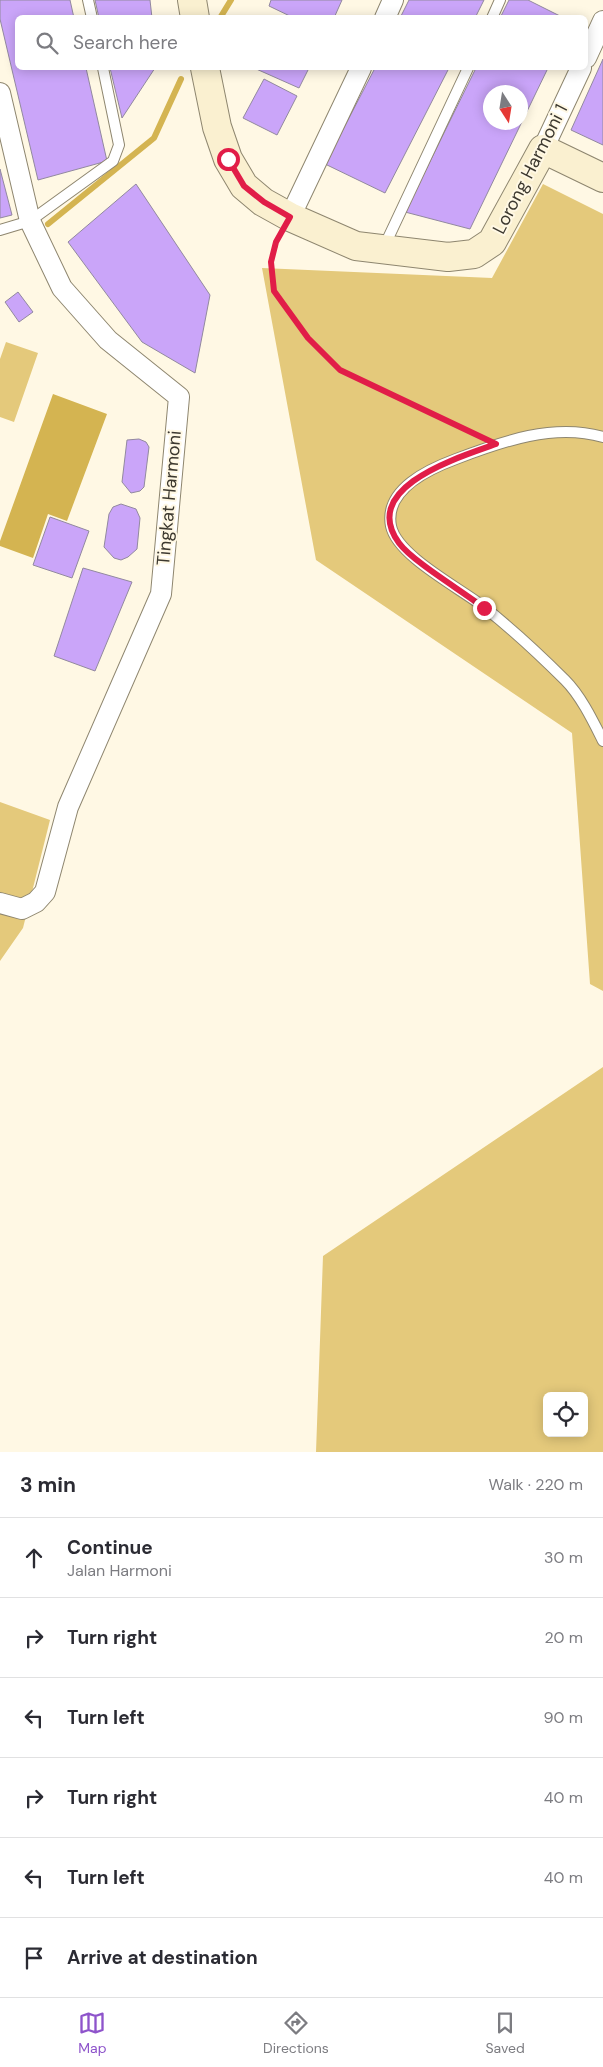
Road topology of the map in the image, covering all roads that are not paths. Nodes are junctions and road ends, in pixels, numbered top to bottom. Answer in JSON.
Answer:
{"nodes":[{"id":1,"x":88,"y":0,"type":"edge"},
{"id":2,"x":192,"y":0,"type":"edge"},
{"id":3,"x":394,"y":0,"type":"edge"},
{"id":4,"x":500,"y":0,"type":"edge"},
{"id":5,"x":91,"y":15,"type":"edge"},
{"id":6,"x":194,"y":15,"type":"edge"},
{"id":7,"x":386,"y":15,"type":"edge"},
{"id":8,"x":493,"y":15,"type":"edge"},
{"id":9,"x":603,"y":21,"type":"edge"},
{"id":10,"x":588,"y":54,"type":"edge"},
{"id":11,"x":103,"y":70,"type":"edge"},
{"id":12,"x":205,"y":70,"type":"edge"},
{"id":13,"x":360,"y":70,"type":"edge"},
{"id":14,"x":467,"y":70,"type":"edge"},
{"id":15,"x":580,"y":70,"type":"edge"},
{"id":16,"x":0,"y":93,"type":"edge"},
{"id":17,"x":543,"y":149,"type":"junction"},
{"id":18,"x":603,"y":178,"type":"edge"},
{"id":19,"x":290,"y":217,"type":"junction"},
{"id":20,"x":30,"y":221,"type":"junction"},
{"id":21,"x":0,"y":230,"type":"edge"},
{"id":22,"x":382,"y":250,"type":"junction"},
{"id":23,"x":603,"y":437,"type":"edge"},
{"id":24,"x":603,"y":741,"type":"edge"},
{"id":25,"x":0,"y":903,"type":"edge"}],
"edges":[{"from":1,"to":5,"type":"lane"},
{"from":2,"to":6,"type":"street"},
{"from":3,"to":7,"type":"street"},
{"from":4,"to":8,"type":"lane"},
{"from":9,"to":10,"type":"street"},
{"from":11,"to":20,"type":"lane"},
{"from":12,"to":19,"type":"street","name":"Lorong Harmoni 1"},
{"from":13,"to":19,"type":"street"},
{"from":14,"to":22,"type":"lane"},
{"from":15,"to":17,"type":"street","name":"Lorong Harmoni 1"},
{"from":16,"to":20,"type":"street","name":"Tingkat Harmoni"},
{"from":17,"to":18,"type":"street"},
{"from":17,"to":22,"type":"street","name":"Lorong Harmoni 1"},
{"from":19,"to":22,"type":"street","name":"Lorong Harmoni 1"},
{"from":20,"to":21,"type":"lane"},
{"from":20,"to":25,"type":"street","name":"Tingkat Harmoni"},
{"from":23,"to":24,"type":"lane"}]}
